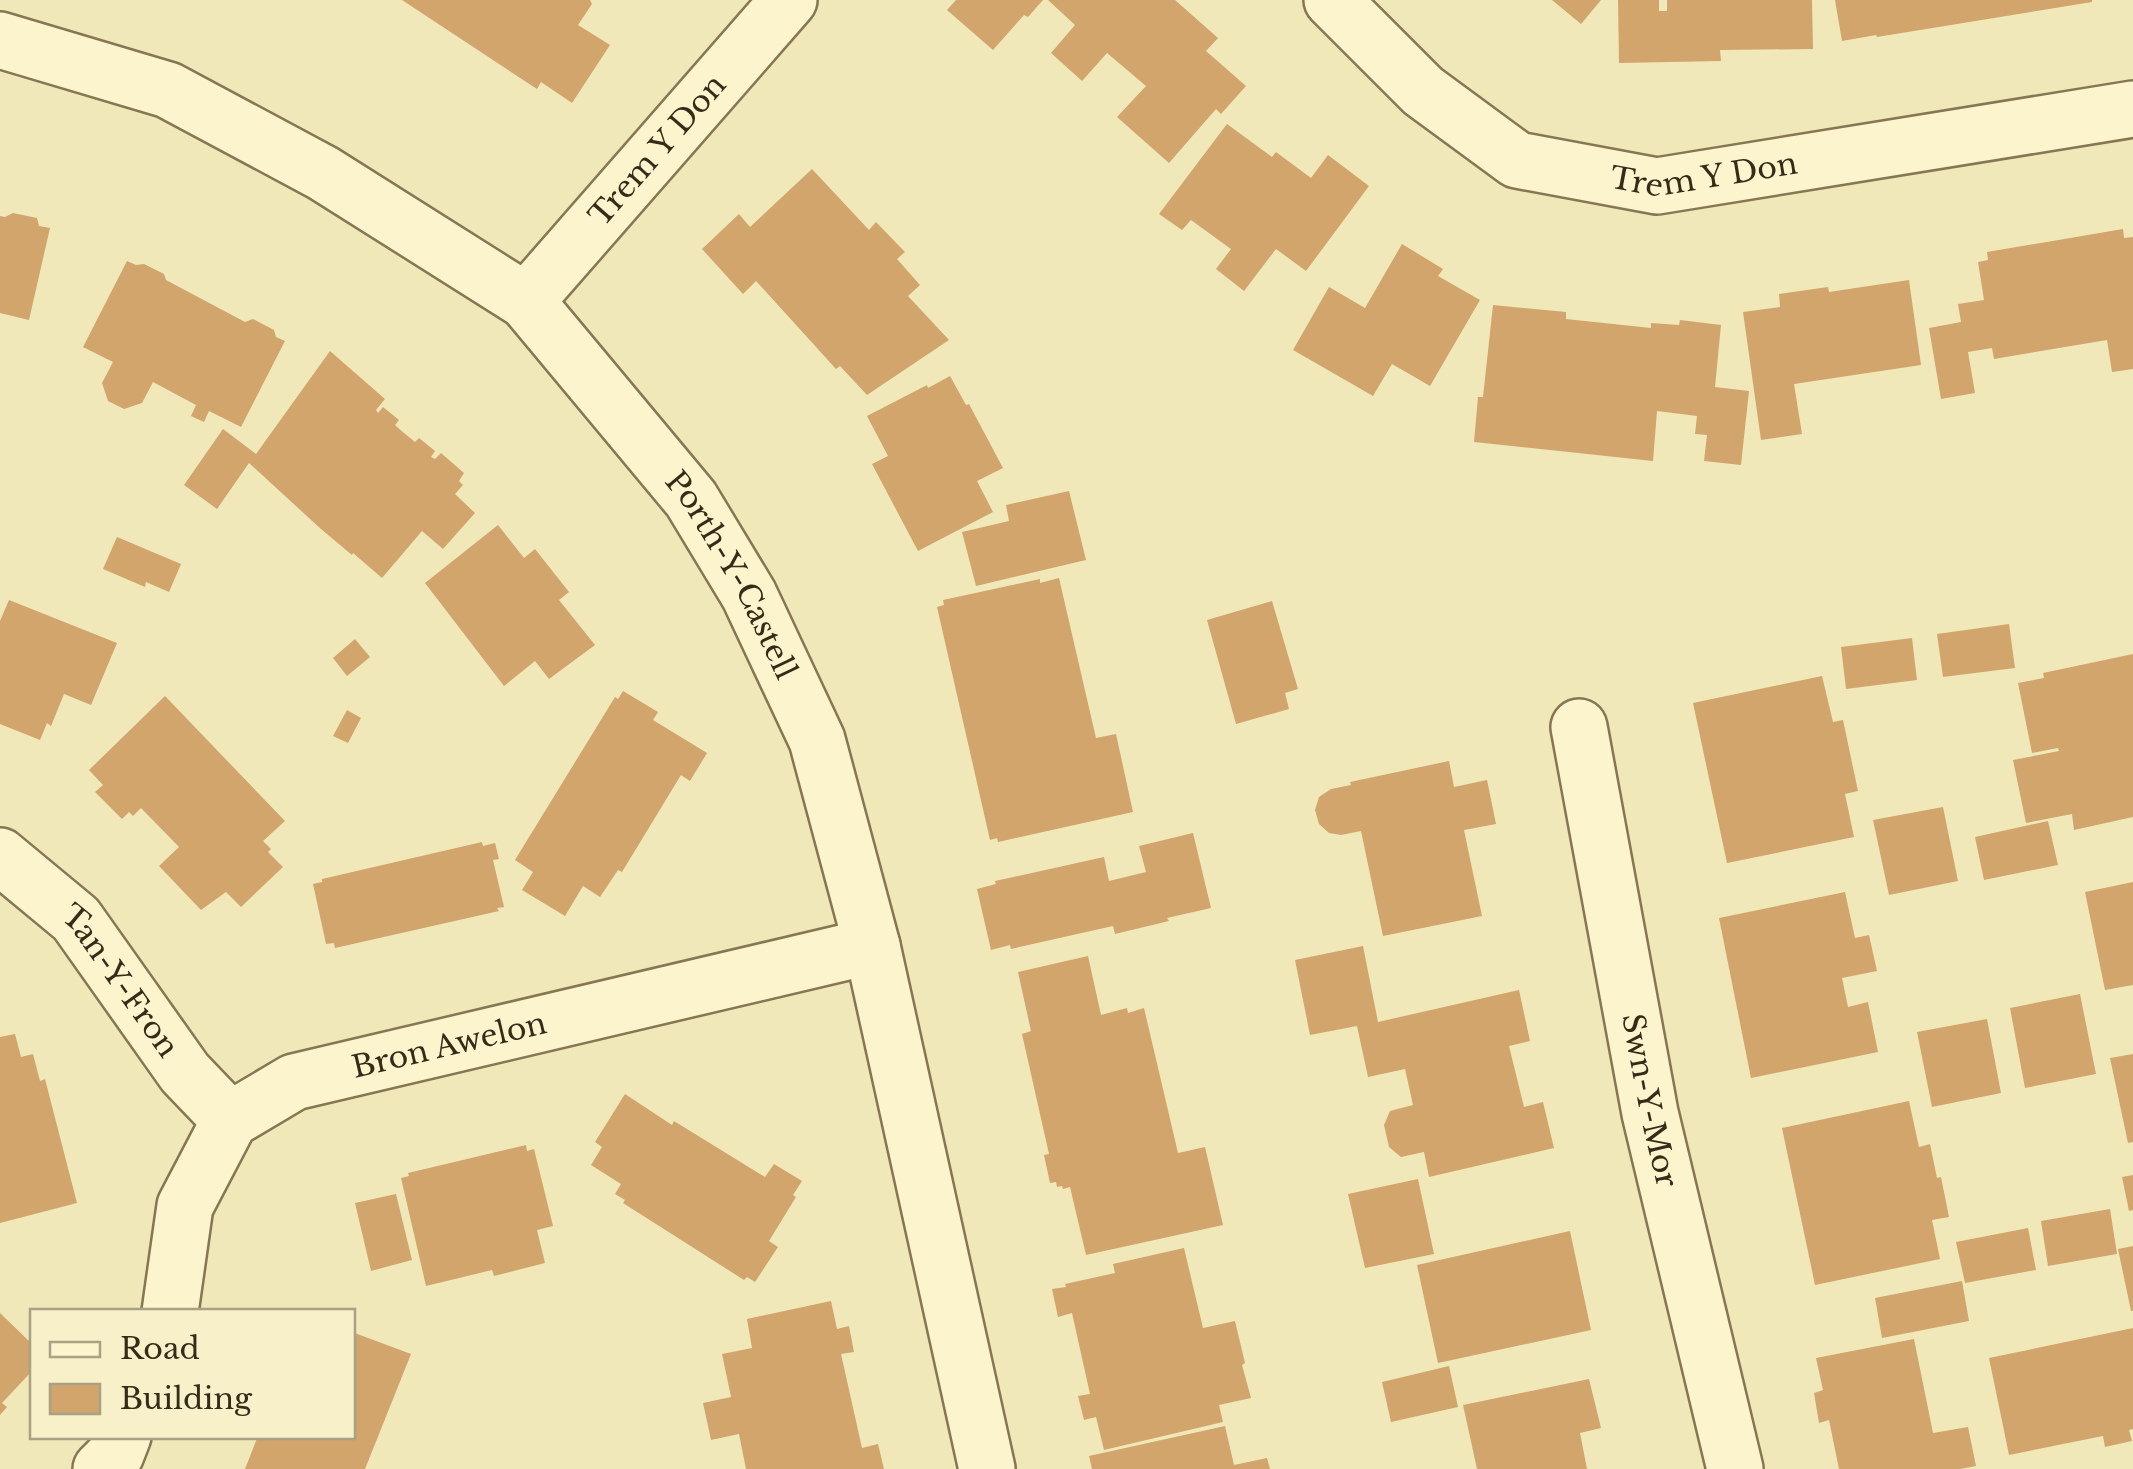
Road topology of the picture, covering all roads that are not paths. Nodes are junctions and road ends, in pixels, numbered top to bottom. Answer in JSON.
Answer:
{"nodes":[{"id":1,"x":789,"y":0,"type":"edge"},
{"id":2,"x":1332,"y":0,"type":"edge"},
{"id":3,"x":0,"y":40,"type":"edge"},
{"id":4,"x":2133,"y":109,"type":"edge"},
{"id":5,"x":526,"y":301,"type":"junction"},
{"id":6,"x":1579,"y":727,"type":"dead end"},
{"id":7,"x":0,"y":856,"type":"edge"},
{"id":8,"x":872,"y":946,"type":"junction"},
{"id":9,"x":230,"y":1120,"type":"junction"},
{"id":10,"x":170,"y":1309,"type":"edge"},
{"id":11,"x":123,"y":1439,"type":"edge"},
{"id":12,"x":101,"y":1469,"type":"edge"},
{"id":13,"x":987,"y":1469,"type":"edge"},
{"id":14,"x":1735,"y":1469,"type":"edge"}],
"edges":[{"from":1,"to":5,"type":"street","name":"Trem Y Don"},
{"from":2,"to":4,"type":"street","name":"Trem Y Don"},
{"from":3,"to":5,"type":"street","name":"Porth-Y-Castell"},
{"from":5,"to":8,"type":"street","name":"Porth-Y-Castell"},
{"from":6,"to":14,"type":"street","name":"Swn-Y-Mor"},
{"from":7,"to":9,"type":"street","name":"Tan-Y-Fron"},
{"from":8,"to":9,"type":"street","name":"Bron Awelon"},
{"from":8,"to":13,"type":"street","name":"Porth-Y-Castell"},
{"from":9,"to":10,"type":"street"},
{"from":11,"to":12,"type":"street"}]}
